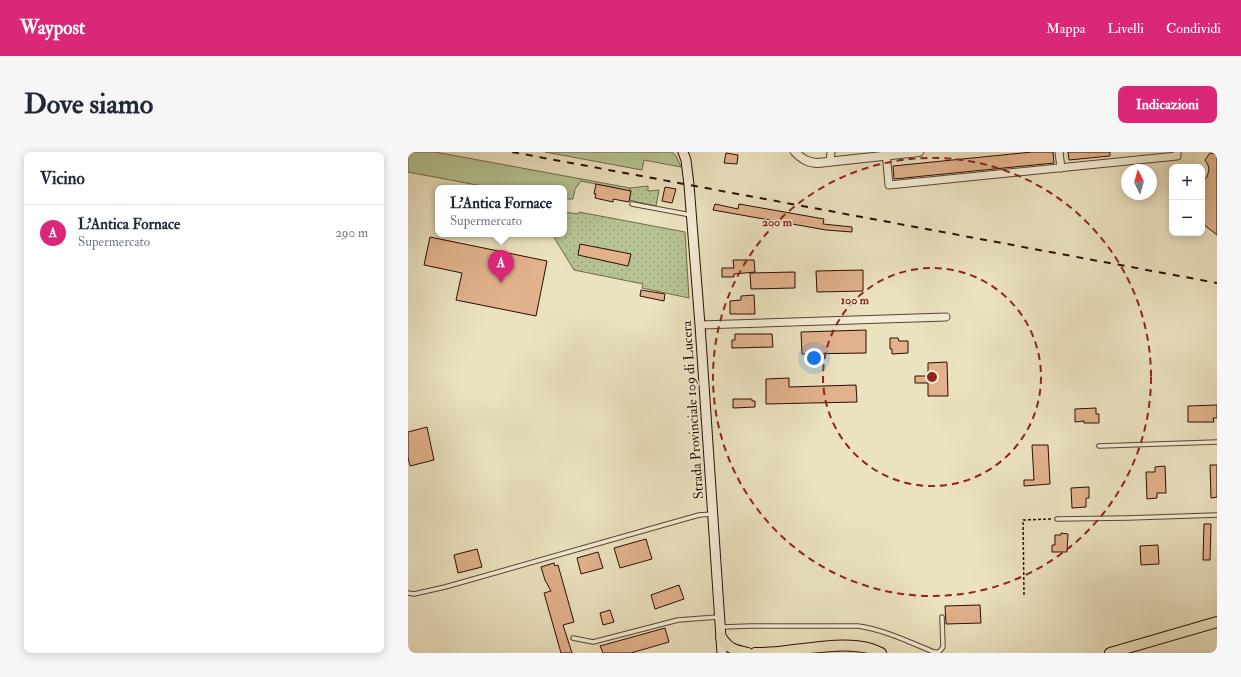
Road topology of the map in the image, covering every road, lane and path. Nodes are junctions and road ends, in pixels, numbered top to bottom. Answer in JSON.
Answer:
{"nodes":[{"id":1,"x":683,"y":152,"type":"edge"},
{"id":2,"x":686,"y":152,"type":"edge"},
{"id":3,"x":795,"y":152,"type":"edge"},
{"id":4,"x":831,"y":152,"type":"edge"},
{"id":5,"x":862,"y":152,"type":"edge"},
{"id":6,"x":919,"y":152,"type":"edge"},
{"id":7,"x":1059,"y":152,"type":"edge"},
{"id":8,"x":1177,"y":152,"type":"edge"},
{"id":9,"x":886,"y":154,"type":"edge"},
{"id":10,"x":870,"y":158,"type":"junction"},
{"id":11,"x":830,"y":162,"type":"junction"},
{"id":12,"x":687,"y":166,"type":"junction"},
{"id":13,"x":1061,"y":168,"type":"junction"},
{"id":14,"x":632,"y":204,"type":"dead end"},
{"id":15,"x":692,"y":215,"type":"junction"},
{"id":16,"x":946,"y":317,"type":"dead end"},
{"id":17,"x":700,"y":325,"type":"junction"},
{"id":18,"x":1217,"y":442,"type":"edge"},
{"id":19,"x":1098,"y":446,"type":"dead end"},
{"id":20,"x":713,"y":514,"type":"junction"},
{"id":21,"x":1217,"y":515,"type":"edge"},
{"id":22,"x":1057,"y":519,"type":"joint"},
{"id":23,"x":408,"y":593,"type":"edge"},
{"id":24,"x":1024,"y":595,"type":"dead end"},
{"id":25,"x":720,"y":617,"type":"junction"},
{"id":26,"x":942,"y":618,"type":"dead end"},
{"id":27,"x":1217,"y":622,"type":"edge"},
{"id":28,"x":721,"y":632,"type":"junction"},
{"id":29,"x":573,"y":638,"type":"dead end"},
{"id":30,"x":784,"y":652,"type":"edge"},
{"id":31,"x":722,"y":653,"type":"edge"},
{"id":32,"x":748,"y":653,"type":"edge"},
{"id":33,"x":755,"y":653,"type":"edge"},
{"id":34,"x":881,"y":653,"type":"edge"},
{"id":35,"x":1110,"y":653,"type":"edge"}],
"edges":[{"from":1,"to":12,"type":"main road","name":"Strada Provinciale 109 di Lucera"},
{"from":2,"to":12,"type":"street"},
{"from":3,"to":11,"type":"street"},
{"from":4,"to":11,"type":"street"},
{"from":5,"to":10,"type":"street"},
{"from":6,"to":9,"type":"street"},
{"from":7,"to":13,"type":"street"},
{"from":8,"to":13,"type":"street"},
{"from":9,"to":10,"type":"street"},
{"from":9,"to":13,"type":"street"},
{"from":10,"to":11,"type":"street"},
{"from":12,"to":15,"type":"main road","name":"Strada Provinciale 109 di Lucera"},
{"from":14,"to":15,"type":"lane"},
{"from":15,"to":17,"type":"main road","name":"Strada Provinciale 109 di Lucera"},
{"from":16,"to":17,"type":"street"},
{"from":17,"to":20,"type":"main road","name":"Strada Provinciale 109 di Lucera"},
{"from":18,"to":19,"type":"lane"},
{"from":20,"to":23,"type":"lane"},
{"from":20,"to":25,"type":"main road","name":"Strada Provinciale 109 di Lucera"},
{"from":21,"to":22,"type":"lane"},
{"from":22,"to":24,"type":"path"},
{"from":25,"to":28,"type":"main road","name":"Strada Provinciale 109 di Lucera"},
{"from":25,"to":29,"type":"lane"},
{"from":26,"to":28,"type":"lane"},
{"from":27,"to":35,"type":"main road"},
{"from":28,"to":31,"type":"main road","name":"Strada Provinciale 109 di Lucera"},
{"from":28,"to":32,"type":"main road"},
{"from":30,"to":33,"type":"main road"},
{"from":30,"to":34,"type":"main road"}]}
